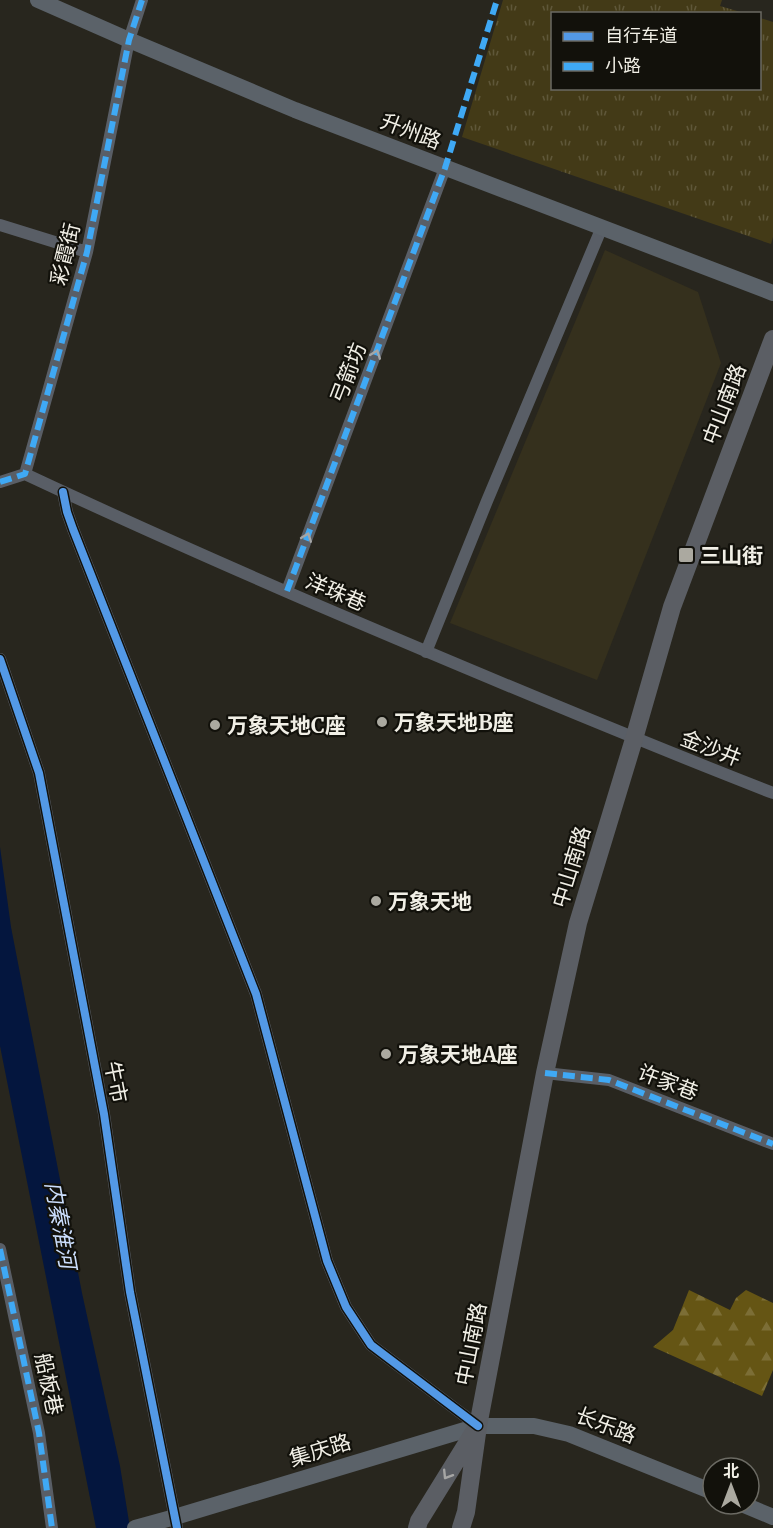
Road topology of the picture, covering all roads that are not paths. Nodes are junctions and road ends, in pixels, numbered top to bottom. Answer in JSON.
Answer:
{"nodes":[{"id":1,"x":38,"y":0,"type":"edge"},
{"id":2,"x":142,"y":0,"type":"edge"},
{"id":3,"x":129,"y":40,"type":"junction"},
{"id":4,"x":445,"y":168,"type":"junction"},
{"id":5,"x":0,"y":225,"type":"edge"},
{"id":6,"x":602,"y":227,"type":"junction"},
{"id":7,"x":87,"y":252,"type":"junction"},
{"id":8,"x":773,"y":293,"type":"edge"},
{"id":9,"x":773,"y":339,"type":"edge"},
{"id":10,"x":25,"y":474,"type":"junction"},
{"id":11,"x":0,"y":482,"type":"edge"},
{"id":12,"x":63,"y":492,"type":"junction"},
{"id":13,"x":287,"y":591,"type":"junction"},
{"id":14,"x":426,"y":652,"type":"junction"},
{"id":15,"x":0,"y":659,"type":"edge"},
{"id":16,"x":634,"y":739,"type":"junction"},
{"id":17,"x":773,"y":793,"type":"edge"},
{"id":18,"x":545,"y":1073,"type":"junction"},
{"id":19,"x":773,"y":1144,"type":"edge"},
{"id":20,"x":0,"y":1249,"type":"edge"},
{"id":21,"x":478,"y":1426,"type":"junction"},
{"id":22,"x":701,"y":1487,"type":"edge"},
{"id":23,"x":176,"y":1523,"type":"edge"},
{"id":24,"x":52,"y":1528,"type":"edge"},
{"id":25,"x":135,"y":1528,"type":"edge"},
{"id":26,"x":417,"y":1528,"type":"edge"},
{"id":27,"x":462,"y":1528,"type":"edge"}],
"edges":[{"from":1,"to":3,"type":"main road","name":"升州路"},
{"from":2,"to":3,"type":"street","name":"彩霞街"},
{"from":3,"to":4,"type":"main road","name":"升州路"},
{"from":3,"to":7,"type":"street","name":"彩霞街"},
{"from":4,"to":6,"type":"main road","name":"升州路"},
{"from":13,"to":4,"type":"street","name":"弓箭坊","one_way":true},
{"from":5,"to":7,"type":"street"},
{"from":6,"to":8,"type":"main road","name":"升州路"},
{"from":6,"to":14,"type":"street"},
{"from":7,"to":10,"type":"street","name":"彩霞街"},
{"from":9,"to":16,"type":"main road","name":"中山南路"},
{"from":10,"to":11,"type":"street"},
{"from":10,"to":12,"type":"street","name":"洋珠巷"},
{"from":12,"to":13,"type":"street","name":"洋珠巷"},
{"from":12,"to":21,"type":"street"},
{"from":13,"to":14,"type":"street","name":"洋珠巷"},
{"from":14,"to":16,"type":"street","name":"洋珠巷"},
{"from":15,"to":23,"type":"street","name":"牛市"},
{"from":16,"to":17,"type":"street","name":"金沙井"},
{"from":16,"to":18,"type":"main road","name":"中山南路"},
{"from":18,"to":19,"type":"street","name":"许家巷"},
{"from":18,"to":21,"type":"main road","name":"中山南路"},
{"from":20,"to":24,"type":"street","name":"船板巷"},
{"from":21,"to":22,"type":"main road","name":"长乐路"},
{"from":21,"to":23,"type":"main road","name":"集庆路"},
{"from":21,"to":26,"type":"main road","name":"中山南路","one_way":true},
{"from":21,"to":27,"type":"main road","name":"中山南路"},
{"from":23,"to":25,"type":"main road","name":"集庆路"}]}
